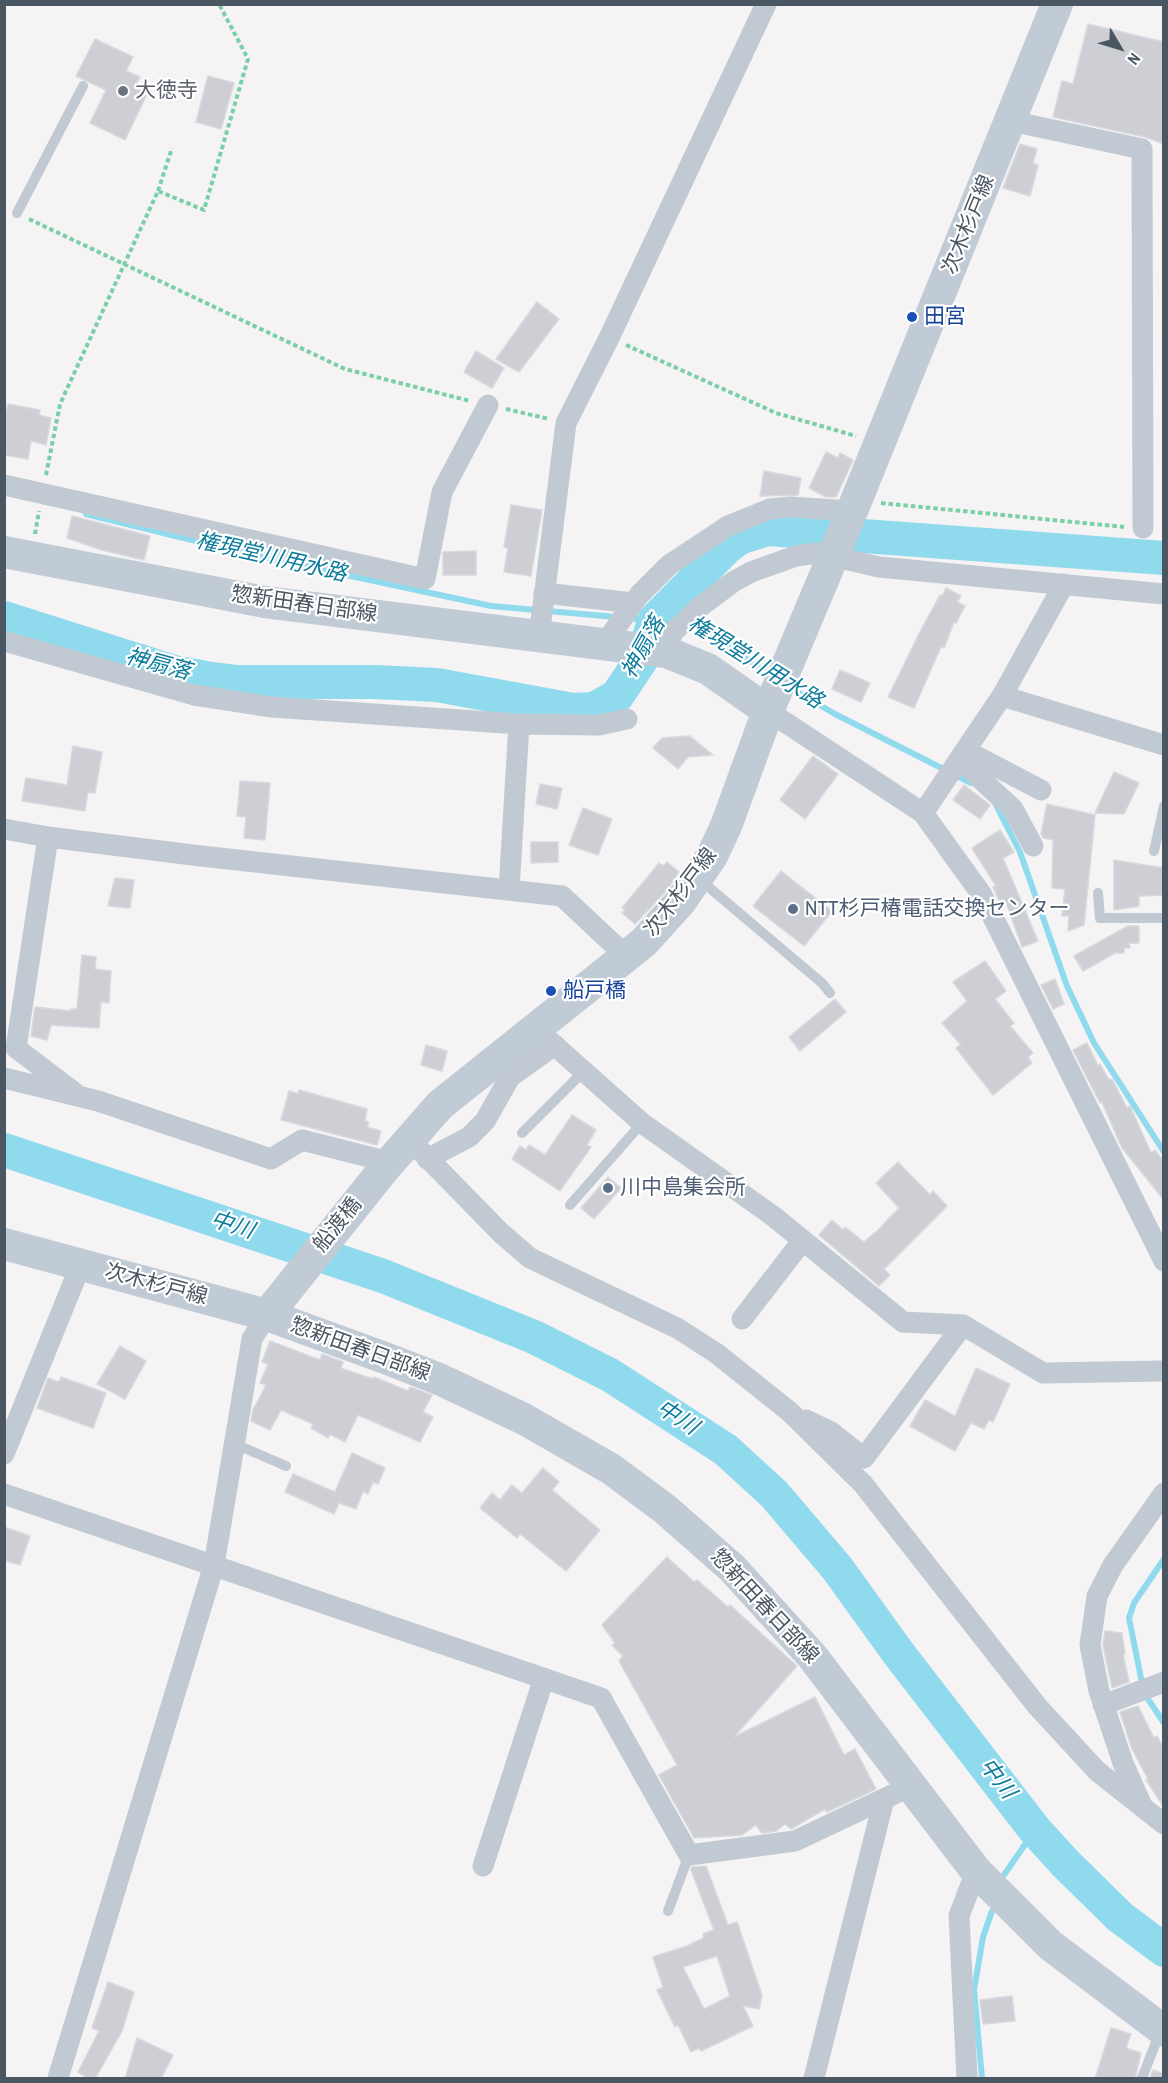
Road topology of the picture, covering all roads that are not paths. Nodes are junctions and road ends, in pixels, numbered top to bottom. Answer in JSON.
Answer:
{"nodes":[{"id":1,"x":766,"y":4,"type":"edge"},
{"id":2,"x":1057,"y":4,"type":"edge"},
{"id":3,"x":83,"y":86,"type":"dead end"},
{"id":4,"x":1011,"y":122,"type":"junction"},
{"id":5,"x":17,"y":213,"type":"road end"},
{"id":6,"x":488,"y":405,"type":"road end"},
{"id":7,"x":4,"y":485,"type":"edge"},
{"id":8,"x":854,"y":506,"type":"junction"},
{"id":9,"x":1143,"y":528,"type":"road end"},
{"id":10,"x":17,"y":554,"type":"edge"},
{"id":11,"x":834,"y":556,"type":"junction"},
{"id":12,"x":1064,"y":584,"type":"junction"},
{"id":13,"x":544,"y":593,"type":"junction"},
{"id":14,"x":1164,"y":594,"type":"edge"},
{"id":15,"x":633,"y":603,"type":"junction"},
{"id":16,"x":539,"y":637,"type":"junction"},
{"id":17,"x":4,"y":641,"type":"edge"},
{"id":18,"x":605,"y":642,"type":"junction"},
{"id":19,"x":666,"y":652,"type":"junction"},
{"id":20,"x":1002,"y":696,"type":"junction"},
{"id":21,"x":768,"y":711,"type":"junction"},
{"id":22,"x":627,"y":719,"type":"dead end"},
{"id":23,"x":519,"y":724,"type":"junction"},
{"id":24,"x":1164,"y":745,"type":"edge"},
{"id":25,"x":962,"y":755,"type":"junction"},
{"id":26,"x":1041,"y":790,"type":"dead end"},
{"id":27,"x":1164,"y":806,"type":"edge"},
{"id":28,"x":923,"y":813,"type":"junction"},
{"id":29,"x":4,"y":829,"type":"edge"},
{"id":30,"x":48,"y":837,"type":"junction"},
{"id":31,"x":1033,"y":846,"type":"dead end"},
{"id":32,"x":1154,"y":851,"type":"dead end"},
{"id":33,"x":698,"y":877,"type":"junction"},
{"id":34,"x":509,"y":890,"type":"junction"},
{"id":35,"x":1098,"y":893,"type":"dead end"},
{"id":36,"x":1164,"y":918,"type":"edge"},
{"id":37,"x":627,"y":957,"type":"junction"},
{"id":38,"x":830,"y":993,"type":"dead end"},
{"id":39,"x":545,"y":1036,"type":"junction"},
{"id":40,"x":584,"y":1071,"type":"junction"},
{"id":41,"x":4,"y":1078,"type":"edge"},
{"id":42,"x":85,"y":1100,"type":"junction"},
{"id":43,"x":642,"y":1123,"type":"junction"},
{"id":44,"x":522,"y":1133,"type":"dead end"},
{"id":45,"x":402,"y":1157,"type":"junction"},
{"id":46,"x":570,"y":1205,"type":"dead end"},
{"id":47,"x":803,"y":1240,"type":"junction"},
{"id":48,"x":4,"y":1244,"type":"edge"},
{"id":49,"x":1164,"y":1261,"type":"edge"},
{"id":50,"x":81,"y":1264,"type":"junction"},
{"id":51,"x":267,"y":1315,"type":"junction"},
{"id":52,"x":741,"y":1319,"type":"dead end"},
{"id":53,"x":963,"y":1325,"type":"junction"},
{"id":54,"x":1164,"y":1371,"type":"edge"},
{"id":55,"x":790,"y":1412,"type":"junction"},
{"id":56,"x":235,"y":1444,"type":"junction"},
{"id":57,"x":4,"y":1454,"type":"edge"},
{"id":58,"x":286,"y":1466,"type":"dead end"},
{"id":59,"x":1164,"y":1493,"type":"edge"},
{"id":60,"x":4,"y":1494,"type":"edge"},
{"id":61,"x":214,"y":1565,"type":"junction"},
{"id":62,"x":544,"y":1678,"type":"junction"},
{"id":63,"x":1164,"y":1682,"type":"edge"},
{"id":64,"x":1103,"y":1705,"type":"junction"},
{"id":65,"x":897,"y":1793,"type":"junction"},
{"id":66,"x":1144,"y":1809,"type":"junction"},
{"id":67,"x":1164,"y":1824,"type":"edge"},
{"id":68,"x":689,"y":1856,"type":"junction"},
{"id":69,"x":483,"y":1866,"type":"dead end"},
{"id":70,"x":976,"y":1871,"type":"junction"},
{"id":71,"x":668,"y":1911,"type":"dead end"},
{"id":72,"x":1163,"y":2030,"type":"edge"},
{"id":73,"x":58,"y":2079,"type":"edge"},
{"id":74,"x":814,"y":2079,"type":"edge"},
{"id":75,"x":967,"y":2079,"type":"edge"},
{"id":76,"x":1142,"y":2079,"type":"edge"}],
"edges":[{"from":1,"to":13,"type":"street"},
{"from":2,"to":4,"type":"main road","name":"次木杉戸線"},
{"from":3,"to":5,"type":"lane"},
{"from":4,"to":8,"type":"main road","name":"次木杉戸線"},
{"from":4,"to":9,"type":"street"},
{"from":6,"to":7,"type":"street"},
{"from":8,"to":11,"type":"main road","name":"次木杉戸線"},
{"from":8,"to":15,"type":"street"},
{"from":10,"to":16,"type":"main road","name":"惣新田春日部線"},
{"from":11,"to":12,"type":"street"},
{"from":11,"to":19,"type":"street"},
{"from":11,"to":21,"type":"main road","name":"次木杉戸線"},
{"from":12,"to":14,"type":"street"},
{"from":12,"to":20,"type":"street"},
{"from":13,"to":15,"type":"street"},
{"from":13,"to":16,"type":"street"},
{"from":15,"to":18,"type":"street"},
{"from":16,"to":18,"type":"main road","name":"惣新田春日部線"},
{"from":17,"to":23,"type":"street"},
{"from":18,"to":19,"type":"main road","name":"惣新田春日部線"},
{"from":19,"to":21,"type":"main road"},
{"from":20,"to":24,"type":"street"},
{"from":20,"to":25,"type":"street"},
{"from":21,"to":28,"type":"street"},
{"from":21,"to":33,"type":"main road","name":"次木杉戸線"},
{"from":22,"to":23,"type":"street"},
{"from":23,"to":34,"type":"street"},
{"from":25,"to":26,"type":"street"},
{"from":25,"to":28,"type":"street"},
{"from":25,"to":31,"type":"street"},
{"from":27,"to":32,"type":"lane"},
{"from":28,"to":49,"type":"street"},
{"from":29,"to":30,"type":"street"},
{"from":30,"to":34,"type":"street"},
{"from":30,"to":42,"type":"street"},
{"from":33,"to":37,"type":"main road","name":"次木杉戸線"},
{"from":33,"to":38,"type":"lane"},
{"from":34,"to":37,"type":"street"},
{"from":35,"to":36,"type":"lane"},
{"from":37,"to":39,"type":"main road","name":"次木杉戸線"},
{"from":39,"to":40,"type":"street"},
{"from":39,"to":45,"type":"main road","name":"次木杉戸線"},
{"from":39,"to":45,"type":"street"},
{"from":40,"to":43,"type":"street"},
{"from":40,"to":44,"type":"lane"},
{"from":41,"to":42,"type":"street"},
{"from":42,"to":45,"type":"street"},
{"from":43,"to":46,"type":"lane"},
{"from":43,"to":47,"type":"street"},
{"from":45,"to":51,"type":"main road","name":"船渡橋"},
{"from":45,"to":55,"type":"street"},
{"from":47,"to":52,"type":"street"},
{"from":47,"to":53,"type":"street"},
{"from":48,"to":50,"type":"main road","name":"次木杉戸線"},
{"from":50,"to":51,"type":"main road","name":"次木杉戸線"},
{"from":50,"to":57,"type":"street"},
{"from":51,"to":56,"type":"street"},
{"from":51,"to":65,"type":"main road","name":"惣新田春日部線"},
{"from":53,"to":54,"type":"street"},
{"from":53,"to":55,"type":"street"},
{"from":55,"to":66,"type":"street"},
{"from":56,"to":58,"type":"lane"},
{"from":56,"to":61,"type":"street"},
{"from":59,"to":64,"type":"street"},
{"from":60,"to":61,"type":"street"},
{"from":61,"to":62,"type":"street"},
{"from":61,"to":73,"type":"street"},
{"from":62,"to":68,"type":"street"},
{"from":62,"to":69,"type":"street"},
{"from":63,"to":64,"type":"street"},
{"from":64,"to":66,"type":"street"},
{"from":65,"to":68,"type":"street"},
{"from":65,"to":70,"type":"main road","name":"惣新田春日部線"},
{"from":65,"to":74,"type":"street"},
{"from":66,"to":67,"type":"street"},
{"from":68,"to":71,"type":"lane"},
{"from":70,"to":72,"type":"main road","name":"惣新田春日部線"},
{"from":70,"to":75,"type":"street"},
{"from":72,"to":76,"type":"lane"}]}
